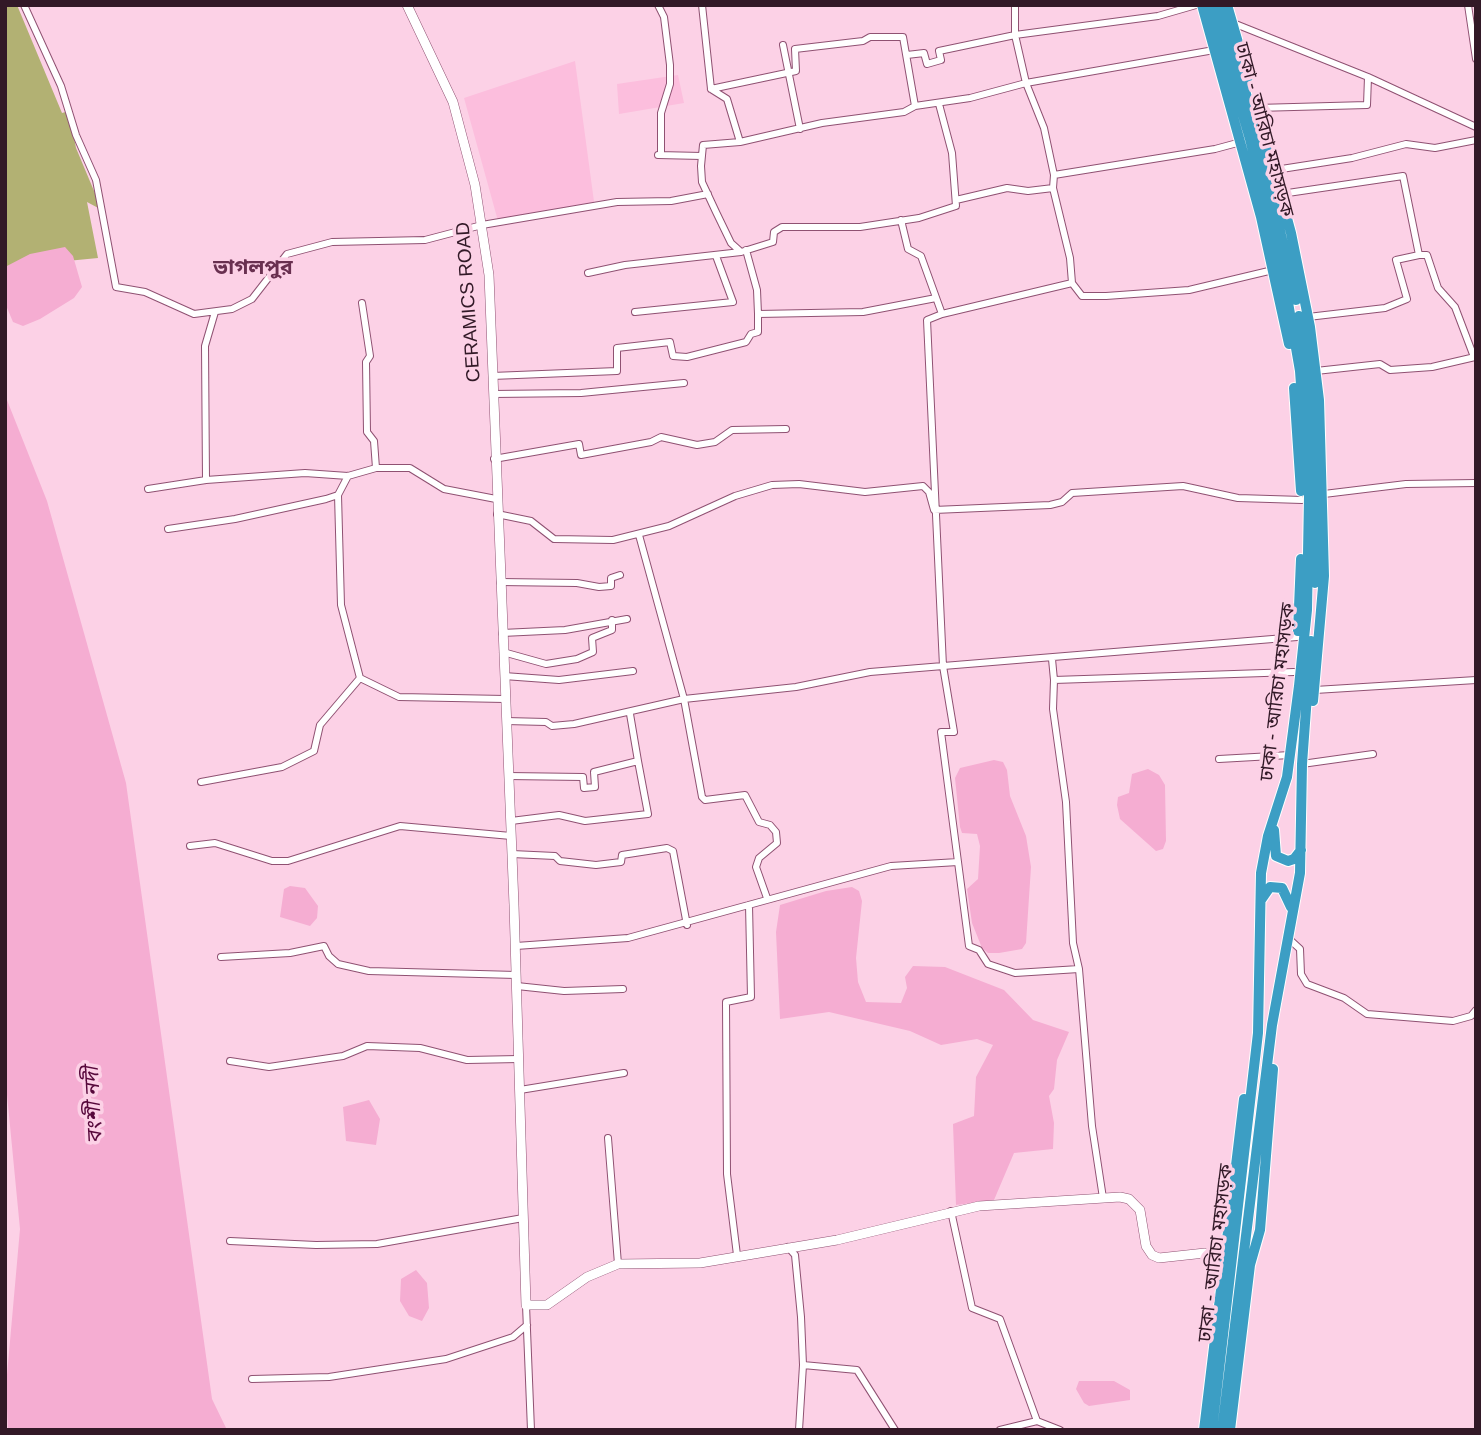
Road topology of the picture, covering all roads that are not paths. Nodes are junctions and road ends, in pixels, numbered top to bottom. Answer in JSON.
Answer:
{"nodes":[{"id":1,"x":24,"y":5,"type":"edge"},
{"id":2,"x":407,"y":5,"type":"edge"},
{"id":3,"x":658,"y":5,"type":"edge"},
{"id":4,"x":702,"y":5,"type":"edge"},
{"id":5,"x":1015,"y":5,"type":"edge"},
{"id":6,"x":1196,"y":5,"type":"edge"},
{"id":7,"x":1202,"y":5,"type":"edge"},
{"id":8,"x":1211,"y":5,"type":"edge"},
{"id":9,"x":1219,"y":5,"type":"edge"},
{"id":10,"x":1227,"y":5,"type":"edge"},
{"id":11,"x":1468,"y":5,"type":"edge"},
{"id":12,"x":1233,"y":23,"type":"junction"},
{"id":13,"x":1015,"y":34,"type":"junction"},
{"id":14,"x":783,"y":45,"type":"dead end"},
{"id":15,"x":1214,"y":50,"type":"junction"},
{"id":16,"x":907,"y":55,"type":"junction"},
{"id":17,"x":1476,"y":58,"type":"edge"},
{"id":18,"x":790,"y":72,"type":"junction"},
{"id":19,"x":1368,"y":77,"type":"junction"},
{"id":20,"x":1026,"y":83,"type":"junction"},
{"id":21,"x":711,"y":89,"type":"junction"},
{"id":22,"x":939,"y":104,"type":"junction"},
{"id":23,"x":915,"y":106,"type":"junction"},
{"id":24,"x":1257,"y":108,"type":"junction"},
{"id":25,"x":1476,"y":127,"type":"edge"},
{"id":26,"x":800,"y":129,"type":"dead end"},
{"id":27,"x":1476,"y":139,"type":"edge"},
{"id":28,"x":740,"y":142,"type":"junction"},
{"id":29,"x":1241,"y":142,"type":"junction"},
{"id":30,"x":702,"y":156,"type":"junction"},
{"id":31,"x":1275,"y":170,"type":"junction"},
{"id":32,"x":1054,"y":175,"type":"junction"},
{"id":33,"x":1053,"y":188,"type":"junction"},
{"id":34,"x":708,"y":194,"type":"junction"},
{"id":35,"x":1281,"y":194,"type":"junction"},
{"id":36,"x":956,"y":200,"type":"junction"},
{"id":37,"x":901,"y":220,"type":"junction"},
{"id":38,"x":482,"y":225,"type":"junction"},
{"id":39,"x":743,"y":251,"type":"junction"},
{"id":40,"x":1419,"y":255,"type":"junction"},
{"id":41,"x":716,"y":256,"type":"junction"},
{"id":42,"x":1274,"y":270,"type":"junction"},
{"id":43,"x":588,"y":273,"type":"dead end"},
{"id":44,"x":1072,"y":283,"type":"junction"},
{"id":45,"x":936,"y":298,"type":"junction"},
{"id":46,"x":362,"y":303,"type":"dead end"},
{"id":47,"x":215,"y":312,"type":"junction"},
{"id":48,"x":635,"y":312,"type":"dead end"},
{"id":49,"x":758,"y":314,"type":"junction"},
{"id":50,"x":942,"y":314,"type":"junction"},
{"id":51,"x":1308,"y":317,"type":"junction"},
{"id":52,"x":1475,"y":357,"type":"edge"},
{"id":53,"x":1316,"y":371,"type":"junction"},
{"id":54,"x":492,"y":376,"type":"junction"},
{"id":55,"x":684,"y":383,"type":"dead end"},
{"id":56,"x":493,"y":394,"type":"junction"},
{"id":57,"x":786,"y":429,"type":"dead end"},
{"id":58,"x":494,"y":458,"type":"junction"},
{"id":59,"x":376,"y":468,"type":"junction"},
{"id":60,"x":348,"y":476,"type":"junction"},
{"id":61,"x":206,"y":480,"type":"junction"},
{"id":62,"x":1476,"y":483,"type":"edge"},
{"id":63,"x":148,"y":489,"type":"dead end"},
{"id":64,"x":1324,"y":494,"type":"junction"},
{"id":65,"x":338,"y":495,"type":"junction"},
{"id":66,"x":496,"y":499,"type":"junction"},
{"id":67,"x":1302,"y":500,"type":"junction"},
{"id":68,"x":934,"y":510,"type":"junction"},
{"id":69,"x":497,"y":514,"type":"junction"},
{"id":70,"x":168,"y":528,"type":"dead end"},
{"id":71,"x":639,"y":536,"type":"junction"},
{"id":72,"x":620,"y":575,"type":"dead end"},
{"id":73,"x":500,"y":582,"type":"junction"},
{"id":74,"x":627,"y":619,"type":"dead end"},
{"id":75,"x":612,"y":620,"type":"junction"},
{"id":76,"x":502,"y":633,"type":"junction"},
{"id":77,"x":1297,"y":637,"type":"junction"},
{"id":78,"x":503,"y":652,"type":"junction"},
{"id":79,"x":1052,"y":659,"type":"junction"},
{"id":80,"x":943,"y":666,"type":"junction"},
{"id":81,"x":633,"y":671,"type":"dead end"},
{"id":82,"x":1294,"y":672,"type":"junction"},
{"id":83,"x":504,"y":676,"type":"junction"},
{"id":84,"x":360,"y":678,"type":"junction"},
{"id":85,"x":1476,"y":678,"type":"edge"},
{"id":86,"x":1054,"y":680,"type":"junction"},
{"id":87,"x":1315,"y":690,"type":"junction"},
{"id":88,"x":505,"y":699,"type":"junction"},
{"id":89,"x":684,"y":699,"type":"junction"},
{"id":90,"x":630,"y":714,"type":"junction"},
{"id":91,"x":506,"y":721,"type":"junction"},
{"id":92,"x":1293,"y":724,"type":"junction"},
{"id":93,"x":1303,"y":747,"type":"junction"},
{"id":94,"x":1373,"y":754,"type":"dead end"},
{"id":95,"x":1290,"y":755,"type":"junction"},
{"id":96,"x":1219,"y":759,"type":"dead end"},
{"id":97,"x":638,"y":761,"type":"junction"},
{"id":98,"x":1302,"y":764,"type":"junction"},
{"id":99,"x":509,"y":776,"type":"junction"},
{"id":100,"x":201,"y":782,"type":"dead end"},
{"id":101,"x":1277,"y":813,"type":"junction"},
{"id":102,"x":510,"y":821,"type":"junction"},
{"id":103,"x":511,"y":836,"type":"junction"},
{"id":104,"x":190,"y":846,"type":"dead end"},
{"id":105,"x":1302,"y":848,"type":"junction"},
{"id":106,"x":512,"y":854,"type":"junction"},
{"id":107,"x":958,"y":862,"type":"junction"},
{"id":108,"x":767,"y":898,"type":"junction"},
{"id":109,"x":1259,"y":902,"type":"junction"},
{"id":110,"x":749,"y":905,"type":"junction"},
{"id":111,"x":1293,"y":915,"type":"junction"},
{"id":112,"x":687,"y":925,"type":"junction"},
{"id":113,"x":1288,"y":938,"type":"junction"},
{"id":114,"x":516,"y":946,"type":"junction"},
{"id":115,"x":221,"y":957,"type":"dead end"},
{"id":116,"x":1079,"y":969,"type":"junction"},
{"id":117,"x":516,"y":975,"type":"junction"},
{"id":118,"x":517,"y":986,"type":"junction"},
{"id":119,"x":622,"y":989,"type":"dead end"},
{"id":120,"x":1476,"y":1010,"type":"edge"},
{"id":121,"x":1272,"y":1025,"type":"junction"},
{"id":122,"x":1258,"y":1033,"type":"junction"},
{"id":123,"x":519,"y":1059,"type":"junction"},
{"id":124,"x":230,"y":1061,"type":"dead end"},
{"id":125,"x":624,"y":1073,"type":"dead end"},
{"id":126,"x":520,"y":1090,"type":"junction"},
{"id":127,"x":608,"y":1138,"type":"dead end"},
{"id":128,"x":1103,"y":1198,"type":"junction"},
{"id":129,"x":951,"y":1211,"type":"junction"},
{"id":130,"x":523,"y":1218,"type":"junction"},
{"id":131,"x":230,"y":1241,"type":"dead end"},
{"id":132,"x":788,"y":1247,"type":"junction"},
{"id":133,"x":737,"y":1255,"type":"junction"},
{"id":134,"x":618,"y":1264,"type":"junction"},
{"id":135,"x":1224,"y":1265,"type":"junction"},
{"id":136,"x":526,"y":1305,"type":"junction"},
{"id":137,"x":527,"y":1325,"type":"junction"},
{"id":138,"x":803,"y":1365,"type":"junction"},
{"id":139,"x":252,"y":1379,"type":"dead end"},
{"id":140,"x":1037,"y":1421,"type":"junction"},
{"id":141,"x":531,"y":1430,"type":"edge"},
{"id":142,"x":799,"y":1430,"type":"edge"},
{"id":143,"x":895,"y":1430,"type":"edge"},
{"id":144,"x":1000,"y":1430,"type":"edge"},
{"id":145,"x":1060,"y":1430,"type":"edge"},
{"id":146,"x":1204,"y":1430,"type":"edge"},
{"id":147,"x":1212,"y":1430,"type":"edge"},
{"id":148,"x":1222,"y":1430,"type":"edge"},
{"id":149,"x":1230,"y":1430,"type":"edge"}],
"edges":[{"from":1,"to":47,"type":"street"},
{"from":2,"to":38,"type":"street","name":"CERAMICS ROAD"},
{"from":3,"to":30,"type":"street"},
{"from":4,"to":21,"type":"street"},
{"from":5,"to":13,"type":"street"},
{"from":6,"to":13,"type":"street"},
{"from":7,"to":15,"type":"highway"},
{"from":8,"to":92,"type":"highway","name":"ঢাকা - আরিচা মহাসড়ক"},
{"from":9,"to":93,"type":"highway","name":"ঢাকা - আরিচা মহাসড়ক"},
{"from":10,"to":12,"type":"highway"},
{"from":11,"to":17,"type":"street"},
{"from":12,"to":19,"type":"street"},
{"from":12,"to":24,"type":"highway"},
{"from":13,"to":16,"type":"street"},
{"from":13,"to":20,"type":"street"},
{"from":14,"to":18,"type":"street"},
{"from":15,"to":20,"type":"street"},
{"from":15,"to":29,"type":"highway"},
{"from":16,"to":18,"type":"street"},
{"from":16,"to":23,"type":"street"},
{"from":18,"to":21,"type":"street"},
{"from":18,"to":26,"type":"street"},
{"from":19,"to":24,"type":"street"},
{"from":19,"to":25,"type":"street"},
{"from":20,"to":22,"type":"street"},
{"from":20,"to":32,"type":"street"},
{"from":21,"to":28,"type":"street"},
{"from":22,"to":23,"type":"street"},
{"from":22,"to":36,"type":"street"},
{"from":23,"to":28,"type":"street"},
{"from":24,"to":31,"type":"highway"},
{"from":27,"to":31,"type":"street"},
{"from":28,"to":30,"type":"street"},
{"from":29,"to":32,"type":"street"},
{"from":29,"to":42,"type":"highway"},
{"from":30,"to":34,"type":"street"},
{"from":31,"to":35,"type":"highway"},
{"from":32,"to":33,"type":"street"},
{"from":33,"to":36,"type":"street"},
{"from":33,"to":44,"type":"street"},
{"from":34,"to":38,"type":"street"},
{"from":34,"to":39,"type":"street"},
{"from":35,"to":40,"type":"street"},
{"from":35,"to":51,"type":"highway"},
{"from":36,"to":37,"type":"street"},
{"from":37,"to":39,"type":"street"},
{"from":37,"to":45,"type":"street"},
{"from":38,"to":47,"type":"street"},
{"from":38,"to":54,"type":"street","name":"CERAMICS ROAD"},
{"from":39,"to":41,"type":"street"},
{"from":39,"to":49,"type":"street"},
{"from":40,"to":51,"type":"street"},
{"from":40,"to":52,"type":"street"},
{"from":41,"to":43,"type":"street"},
{"from":41,"to":48,"type":"street"},
{"from":42,"to":44,"type":"street"},
{"from":42,"to":67,"type":"highway"},
{"from":44,"to":50,"type":"street"},
{"from":45,"to":49,"type":"street"},
{"from":45,"to":50,"type":"street"},
{"from":46,"to":59,"type":"street"},
{"from":47,"to":61,"type":"street"},
{"from":49,"to":54,"type":"street"},
{"from":50,"to":68,"type":"street"},
{"from":51,"to":53,"type":"highway"},
{"from":52,"to":53,"type":"street"},
{"from":53,"to":64,"type":"highway"},
{"from":54,"to":56,"type":"street","name":"CERAMICS ROAD"},
{"from":55,"to":56,"type":"street"},
{"from":56,"to":58,"type":"street","name":"CERAMICS ROAD"},
{"from":57,"to":58,"type":"street"},
{"from":58,"to":66,"type":"street","name":"CERAMICS ROAD"},
{"from":59,"to":60,"type":"street"},
{"from":59,"to":66,"type":"street"},
{"from":60,"to":61,"type":"street"},
{"from":60,"to":65,"type":"street"},
{"from":61,"to":63,"type":"street"},
{"from":62,"to":64,"type":"street"},
{"from":64,"to":87,"type":"highway"},
{"from":65,"to":70,"type":"street"},
{"from":65,"to":84,"type":"street"},
{"from":66,"to":69,"type":"street","name":"CERAMICS ROAD"},
{"from":67,"to":68,"type":"street"},
{"from":67,"to":77,"type":"highway"},
{"from":68,"to":71,"type":"street"},
{"from":68,"to":80,"type":"street"},
{"from":69,"to":71,"type":"street"},
{"from":69,"to":73,"type":"street","name":"CERAMICS ROAD"},
{"from":71,"to":89,"type":"street"},
{"from":72,"to":73,"type":"street"},
{"from":73,"to":76,"type":"street","name":"CERAMICS ROAD"},
{"from":74,"to":75,"type":"street"},
{"from":75,"to":76,"type":"street"},
{"from":75,"to":78,"type":"street"},
{"from":76,"to":78,"type":"street","name":"CERAMICS ROAD"},
{"from":77,"to":79,"type":"street"},
{"from":77,"to":82,"type":"highway"},
{"from":78,"to":83,"type":"street","name":"CERAMICS ROAD"},
{"from":79,"to":80,"type":"street"},
{"from":79,"to":86,"type":"street"},
{"from":80,"to":89,"type":"street"},
{"from":80,"to":107,"type":"street"},
{"from":81,"to":83,"type":"street"},
{"from":82,"to":86,"type":"street"},
{"from":82,"to":92,"type":"highway"},
{"from":83,"to":88,"type":"street","name":"CERAMICS ROAD"},
{"from":84,"to":88,"type":"street"},
{"from":84,"to":100,"type":"street"},
{"from":85,"to":87,"type":"street"},
{"from":86,"to":116,"type":"street"},
{"from":87,"to":93,"type":"highway"},
{"from":88,"to":91,"type":"street","name":"CERAMICS ROAD"},
{"from":89,"to":90,"type":"street"},
{"from":89,"to":108,"type":"street"},
{"from":90,"to":91,"type":"street"},
{"from":90,"to":97,"type":"street"},
{"from":91,"to":99,"type":"street","name":"CERAMICS ROAD"},
{"from":92,"to":95,"type":"highway","name":"ঢাকা - আরিচা মহাসড়ক"},
{"from":93,"to":98,"type":"highway","name":"ঢাকা - আরিচা মহাসড়ক"},
{"from":94,"to":98,"type":"street"},
{"from":95,"to":96,"type":"street"},
{"from":95,"to":101,"type":"highway","name":"ঢাকা - আরিচা মহাসড়ক"},
{"from":97,"to":99,"type":"street"},
{"from":97,"to":102,"type":"street"},
{"from":98,"to":105,"type":"highway","name":"ঢাকা - আরিচা মহাসড়ক"},
{"from":99,"to":102,"type":"street","name":"CERAMICS ROAD"},
{"from":101,"to":105,"type":"highway"},
{"from":101,"to":109,"type":"highway","name":"ঢাকা - আরিচা মহাসড়ক"},
{"from":102,"to":103,"type":"street","name":"CERAMICS ROAD"},
{"from":103,"to":104,"type":"street"},
{"from":103,"to":106,"type":"street","name":"CERAMICS ROAD"},
{"from":105,"to":111,"type":"highway","name":"ঢাকা - আরিচা মহাসড়ক"},
{"from":106,"to":112,"type":"street"},
{"from":106,"to":114,"type":"street","name":"CERAMICS ROAD"},
{"from":107,"to":108,"type":"street"},
{"from":107,"to":116,"type":"street"},
{"from":108,"to":110,"type":"street"},
{"from":109,"to":111,"type":"highway"},
{"from":109,"to":122,"type":"highway","name":"ঢাকা - আরিচা মহাসড়ক"},
{"from":110,"to":112,"type":"street"},
{"from":110,"to":133,"type":"street"},
{"from":111,"to":113,"type":"highway","name":"ঢাকা - আরিচা মহাসড়ক"},
{"from":112,"to":114,"type":"street"},
{"from":113,"to":120,"type":"street"},
{"from":113,"to":121,"type":"highway","name":"ঢাকা - আরিচা মহাসড়ক"},
{"from":114,"to":117,"type":"street","name":"CERAMICS ROAD"},
{"from":115,"to":117,"type":"street"},
{"from":116,"to":128,"type":"street"},
{"from":117,"to":118,"type":"street","name":"CERAMICS ROAD"},
{"from":118,"to":119,"type":"street"},
{"from":118,"to":123,"type":"street","name":"CERAMICS ROAD"},
{"from":121,"to":148,"type":"highway","name":"ঢাকা - আরিচা মহাসড়ক"},
{"from":121,"to":149,"type":"highway"},
{"from":122,"to":135,"type":"highway"},
{"from":122,"to":147,"type":"highway","name":"ঢাকা - আরিচা মহাসড়ক"},
{"from":123,"to":124,"type":"street"},
{"from":123,"to":126,"type":"street","name":"CERAMICS ROAD"},
{"from":125,"to":126,"type":"street"},
{"from":126,"to":130,"type":"street","name":"CERAMICS ROAD"},
{"from":127,"to":134,"type":"street"},
{"from":128,"to":129,"type":"street"},
{"from":128,"to":135,"type":"street"},
{"from":129,"to":132,"type":"street"},
{"from":129,"to":140,"type":"street"},
{"from":130,"to":131,"type":"street"},
{"from":130,"to":136,"type":"street","name":"CERAMICS ROAD"},
{"from":132,"to":133,"type":"street"},
{"from":132,"to":138,"type":"street"},
{"from":133,"to":134,"type":"street"},
{"from":134,"to":136,"type":"street"},
{"from":135,"to":146,"type":"highway"},
{"from":136,"to":137,"type":"street"},
{"from":137,"to":139,"type":"street"},
{"from":137,"to":141,"type":"street"},
{"from":138,"to":142,"type":"street"},
{"from":138,"to":143,"type":"street"},
{"from":140,"to":144,"type":"street"},
{"from":140,"to":145,"type":"street"}]}
